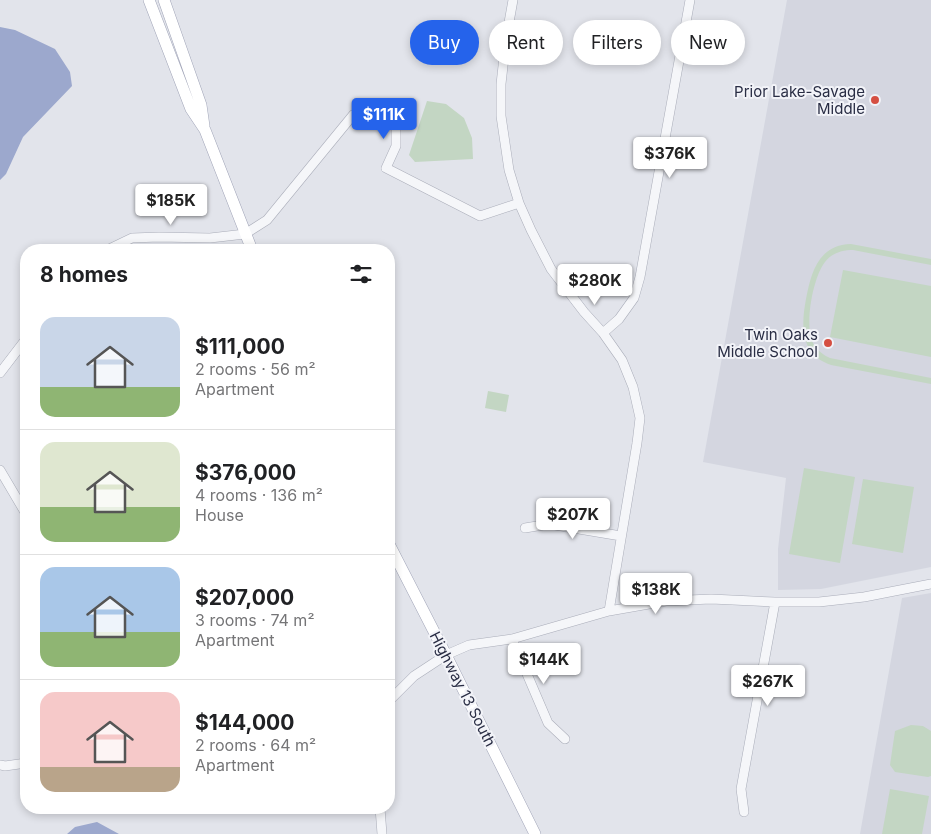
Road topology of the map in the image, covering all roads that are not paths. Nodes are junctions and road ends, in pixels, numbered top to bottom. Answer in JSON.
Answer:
{"nodes":[{"id":1,"x":149,"y":0,"type":"edge"},
{"id":2,"x":164,"y":0,"type":"edge"},
{"id":3,"x":513,"y":0,"type":"edge"},
{"id":4,"x":690,"y":0,"type":"edge"},
{"id":5,"x":204,"y":130,"type":"junction"},
{"id":6,"x":519,"y":202,"type":"junction"},
{"id":7,"x":244,"y":234,"type":"junction"},
{"id":8,"x":120,"y":244,"type":"edge"},
{"id":9,"x":249,"y":244,"type":"edge"},
{"id":10,"x":603,"y":333,"type":"junction"},
{"id":11,"x":20,"y":347,"type":"edge"},
{"id":12,"x":0,"y":373,"type":"edge"},
{"id":13,"x":0,"y":470,"type":"edge"},
{"id":14,"x":20,"y":504,"type":"edge"},
{"id":15,"x":525,"y":528,"type":"dead end"},
{"id":16,"x":621,"y":536,"type":"junction"},
{"id":17,"x":395,"y":556,"type":"edge"},
{"id":18,"x":931,"y":584,"type":"edge"},
{"id":19,"x":775,"y":602,"type":"junction"},
{"id":20,"x":608,"y":611,"type":"junction"},
{"id":21,"x":512,"y":639,"type":"junction"},
{"id":22,"x":446,"y":655,"type":"junction"},
{"id":23,"x":395,"y":695,"type":"edge"},
{"id":24,"x":566,"y":739,"type":"dead end"},
{"id":25,"x":20,"y":764,"type":"edge"},
{"id":26,"x":0,"y":766,"type":"edge"},
{"id":27,"x":744,"y":812,"type":"dead end"},
{"id":28,"x":380,"y":814,"type":"edge"},
{"id":29,"x":382,"y":834,"type":"edge"},
{"id":30,"x":535,"y":834,"type":"edge"}],
"edges":[{"from":1,"to":5,"type":"main road"},
{"from":2,"to":5,"type":"main road"},
{"from":3,"to":6,"type":"street"},
{"from":4,"to":10,"type":"street"},
{"from":5,"to":7,"type":"main road"},
{"from":6,"to":7,"type":"street"},
{"from":6,"to":10,"type":"street"},
{"from":7,"to":8,"type":"street"},
{"from":7,"to":9,"type":"main road"},
{"from":10,"to":16,"type":"street"},
{"from":11,"to":12,"type":"street"},
{"from":13,"to":14,"type":"street"},
{"from":15,"to":16,"type":"street"},
{"from":16,"to":20,"type":"street"},
{"from":17,"to":22,"type":"main road","name":"Highway 13 South"},
{"from":18,"to":19,"type":"street"},
{"from":19,"to":20,"type":"street"},
{"from":19,"to":27,"type":"street"},
{"from":20,"to":21,"type":"street"},
{"from":21,"to":22,"type":"street"},
{"from":21,"to":24,"type":"street"},
{"from":22,"to":23,"type":"street"},
{"from":22,"to":30,"type":"main road","name":"Highway 13 South"},
{"from":25,"to":26,"type":"street"},
{"from":28,"to":29,"type":"street"}]}
